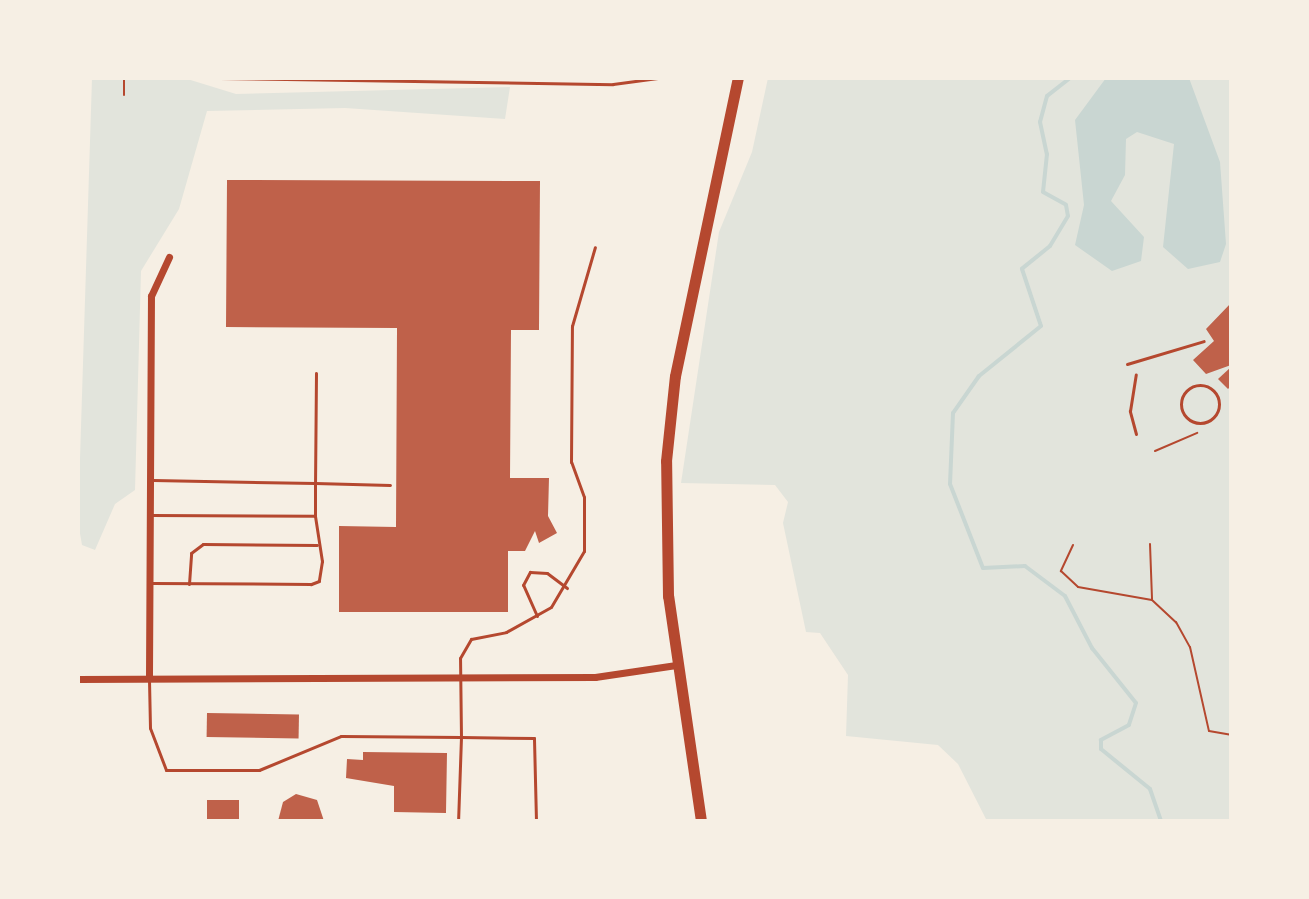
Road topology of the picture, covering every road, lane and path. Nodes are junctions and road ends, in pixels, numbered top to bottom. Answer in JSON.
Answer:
{"nodes":[{"id":1,"x":124,"y":78,"type":"edge"},
{"id":2,"x":220,"y":78,"type":"edge"},
{"id":3,"x":658,"y":78,"type":"edge"},
{"id":4,"x":738,"y":78,"type":"edge"},
{"id":5,"x":124,"y":95,"type":"dead end"},
{"id":6,"x":595,"y":247,"type":"dead end"},
{"id":7,"x":169,"y":257,"type":"dead end"},
{"id":8,"x":1204,"y":341,"type":"dead end"},
{"id":9,"x":1127,"y":364,"type":"dead end"},
{"id":10,"x":316,"y":373,"type":"dead end"},
{"id":11,"x":1136,"y":374,"type":"dead end"},
{"id":12,"x":1188,"y":389,"type":"joint"},
{"id":13,"x":1197,"y":433,"type":"dead end"},
{"id":14,"x":1136,"y":434,"type":"dead end"},
{"id":15,"x":1155,"y":451,"type":"dead end"},
{"id":16,"x":149,"y":480,"type":"junction"},
{"id":17,"x":315,"y":483,"type":"junction"},
{"id":18,"x":390,"y":485,"type":"dead end"},
{"id":19,"x":149,"y":515,"type":"junction"},
{"id":20,"x":315,"y":516,"type":"junction"},
{"id":21,"x":1150,"y":544,"type":"dead end"},
{"id":22,"x":317,"y":545,"type":"junction"},
{"id":23,"x":1073,"y":545,"type":"dead end"},
{"id":24,"x":149,"y":583,"type":"junction"},
{"id":25,"x":189,"y":584,"type":"junction"},
{"id":26,"x":567,"y":588,"type":"junction"},
{"id":27,"x":1152,"y":600,"type":"junction"},
{"id":28,"x":537,"y":616,"type":"junction"},
{"id":29,"x":676,"y":665,"type":"junction"},
{"id":30,"x":149,"y":675,"type":"junction"},
{"id":31,"x":462,"y":676,"type":"junction"},
{"id":32,"x":78,"y":679,"type":"edge"},
{"id":33,"x":1231,"y":735,"type":"edge"},
{"id":34,"x":461,"y":737,"type":"junction"},
{"id":35,"x":458,"y":821,"type":"edge"},
{"id":36,"x":536,"y":821,"type":"edge"},
{"id":37,"x":701,"y":821,"type":"edge"}],
"edges":[{"from":1,"to":5,"type":"path"},
{"from":2,"to":3,"type":"lane"},
{"from":4,"to":29,"type":"main road"},
{"from":6,"to":26,"type":"lane"},
{"from":7,"to":16,"type":"street"},
{"from":8,"to":9,"type":"lane"},
{"from":10,"to":17,"type":"lane"},
{"from":11,"to":14,"type":"lane"},
{"from":12,"to":12,"type":"lane"},
{"from":13,"to":15,"type":"path"},
{"from":16,"to":17,"type":"lane"},
{"from":16,"to":19,"type":"street"},
{"from":17,"to":18,"type":"lane"},
{"from":17,"to":20,"type":"lane"},
{"from":19,"to":20,"type":"lane"},
{"from":19,"to":24,"type":"street"},
{"from":20,"to":22,"type":"lane"},
{"from":21,"to":27,"type":"path"},
{"from":22,"to":25,"type":"lane"},
{"from":22,"to":25,"type":"lane"},
{"from":23,"to":27,"type":"path"},
{"from":24,"to":25,"type":"lane"},
{"from":24,"to":30,"type":"street"},
{"from":26,"to":28,"type":"lane"},
{"from":26,"to":28,"type":"lane"},
{"from":27,"to":33,"type":"path"},
{"from":28,"to":31,"type":"lane"},
{"from":29,"to":31,"type":"street"},
{"from":29,"to":37,"type":"main road"},
{"from":30,"to":31,"type":"street"},
{"from":30,"to":32,"type":"street"},
{"from":30,"to":34,"type":"lane"},
{"from":31,"to":34,"type":"lane"},
{"from":34,"to":35,"type":"lane"},
{"from":34,"to":36,"type":"lane"}]}
